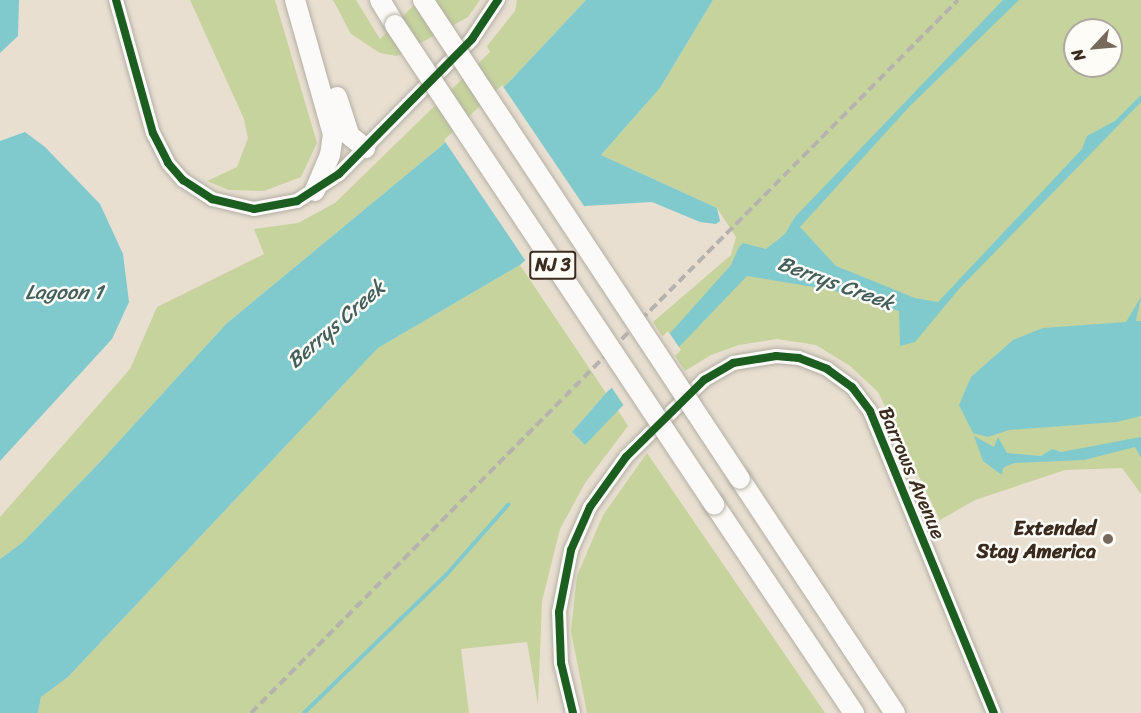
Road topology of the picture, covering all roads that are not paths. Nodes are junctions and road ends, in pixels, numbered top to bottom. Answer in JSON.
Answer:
{"nodes":[{"id":1,"x":116,"y":0,"type":"edge"},
{"id":2,"x":295,"y":0,"type":"edge"},
{"id":3,"x":308,"y":0,"type":"edge"},
{"id":4,"x":380,"y":0,"type":"edge"},
{"id":5,"x":423,"y":0,"type":"edge"},
{"id":6,"x":498,"y":0,"type":"edge"},
{"id":7,"x":365,"y":148,"type":"junction"},
{"id":8,"x":315,"y":191,"type":"junction"},
{"id":9,"x":573,"y":713,"type":"edge"},
{"id":10,"x":855,"y":713,"type":"edge"},
{"id":11,"x":895,"y":713,"type":"edge"},
{"id":12,"x":994,"y":713,"type":"edge"}],
"edges":[{"from":1,"to":8,"type":"street"},
{"from":2,"to":8,"type":"highway"},
{"from":3,"to":7,"type":"highway"},
{"from":4,"to":10,"type":"highway","number":"NJ 3","bridge":true},
{"from":5,"to":11,"type":"highway","number":"NJ 3","bridge":true},
{"from":6,"to":7,"type":"street"},
{"from":7,"to":8,"type":"street"},
{"from":9,"to":12,"type":"street","name":"Barrows Avenue"}]}
